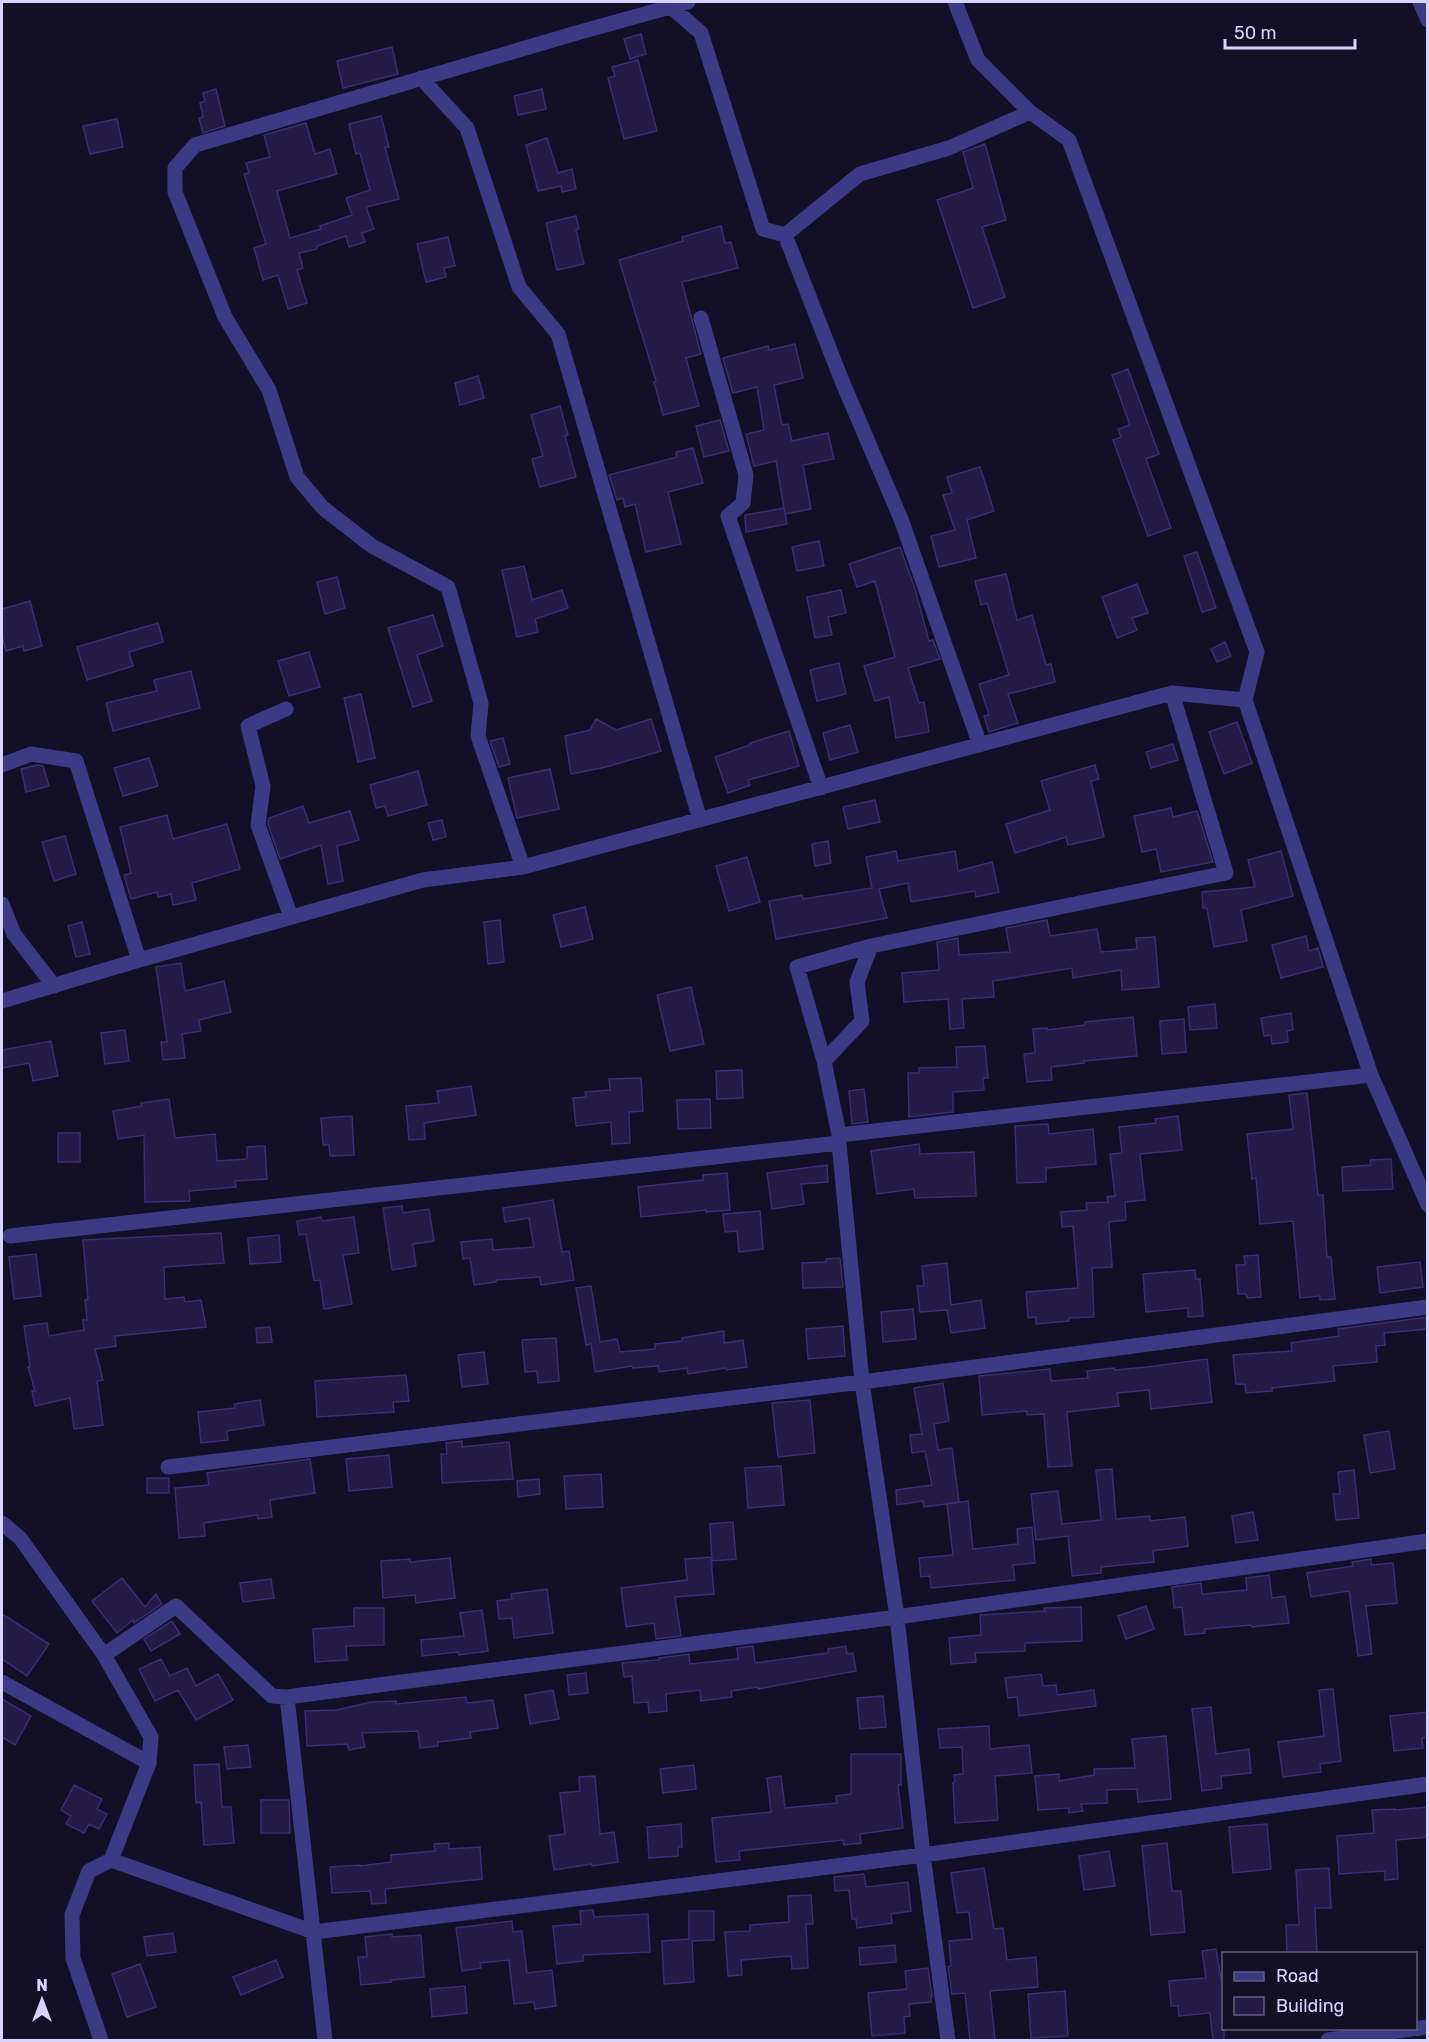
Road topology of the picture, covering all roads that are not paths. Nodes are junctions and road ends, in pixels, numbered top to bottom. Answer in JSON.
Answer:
{"nodes":[{"id":1,"x":688,"y":2,"type":"edge"},
{"id":2,"x":955,"y":2,"type":"edge"},
{"id":3,"x":1420,"y":2,"type":"edge"},
{"id":4,"x":670,"y":6,"type":"junction"},
{"id":5,"x":1428,"y":20,"type":"edge"},
{"id":6,"x":421,"y":78,"type":"junction"},
{"id":7,"x":1030,"y":112,"type":"junction"},
{"id":8,"x":785,"y":235,"type":"junction"},
{"id":9,"x":701,"y":318,"type":"dead end"},
{"id":10,"x":1172,"y":693,"type":"junction"},
{"id":11,"x":1245,"y":700,"type":"junction"},
{"id":12,"x":286,"y":709,"type":"dead end"},
{"id":13,"x":980,"y":745,"type":"junction"},
{"id":14,"x":2,"y":765,"type":"edge"},
{"id":15,"x":821,"y":788,"type":"junction"},
{"id":16,"x":700,"y":820,"type":"junction"},
{"id":17,"x":523,"y":867,"type":"junction"},
{"id":18,"x":2,"y":904,"type":"edge"},
{"id":19,"x":291,"y":917,"type":"junction"},
{"id":20,"x":871,"y":946,"type":"junction"},
{"id":21,"x":139,"y":960,"type":"junction"},
{"id":22,"x":54,"y":986,"type":"junction"},
{"id":23,"x":2,"y":1001,"type":"edge"},
{"id":24,"x":824,"y":1061,"type":"junction"},
{"id":25,"x":1371,"y":1076,"type":"junction"},
{"id":26,"x":839,"y":1139,"type":"junction"},
{"id":27,"x":1428,"y":1206,"type":"edge"},
{"id":28,"x":10,"y":1236,"type":"dead end"},
{"id":29,"x":1428,"y":1307,"type":"edge"},
{"id":30,"x":862,"y":1382,"type":"junction"},
{"id":31,"x":168,"y":1467,"type":"dead end"},
{"id":32,"x":2,"y":1522,"type":"edge"},
{"id":33,"x":1428,"y":1541,"type":"edge"},
{"id":34,"x":897,"y":1617,"type":"junction"},
{"id":35,"x":104,"y":1655,"type":"junction"},
{"id":36,"x":2,"y":1682,"type":"edge"},
{"id":37,"x":287,"y":1697,"type":"junction"},
{"id":38,"x":149,"y":1763,"type":"junction"},
{"id":39,"x":1428,"y":1784,"type":"edge"},
{"id":40,"x":923,"y":1856,"type":"junction"},
{"id":41,"x":111,"y":1860,"type":"junction"},
{"id":42,"x":314,"y":1932,"type":"junction"},
{"id":43,"x":1405,"y":2030,"type":"edge"},
{"id":44,"x":101,"y":2040,"type":"edge"},
{"id":45,"x":325,"y":2040,"type":"edge"},
{"id":46,"x":948,"y":2040,"type":"edge"},
{"id":47,"x":1328,"y":2040,"type":"edge"}],
"edges":[{"from":1,"to":4,"type":"street"},
{"from":2,"to":7,"type":"street"},
{"from":3,"to":5,"type":"street"},
{"from":4,"to":6,"type":"street"},
{"from":4,"to":8,"type":"street"},
{"from":6,"to":16,"type":"street"},
{"from":6,"to":17,"type":"street"},
{"from":7,"to":8,"type":"street"},
{"from":7,"to":11,"type":"street"},
{"from":8,"to":13,"type":"street"},
{"from":9,"to":15,"type":"street"},
{"from":10,"to":11,"type":"street"},
{"from":10,"to":13,"type":"street"},
{"from":10,"to":20,"type":"street"},
{"from":11,"to":25,"type":"street"},
{"from":12,"to":19,"type":"street"},
{"from":13,"to":15,"type":"street"},
{"from":14,"to":21,"type":"street"},
{"from":15,"to":16,"type":"street"},
{"from":16,"to":17,"type":"street"},
{"from":17,"to":19,"type":"street"},
{"from":18,"to":22,"type":"street"},
{"from":19,"to":21,"type":"street"},
{"from":20,"to":24,"type":"street"},
{"from":20,"to":24,"type":"street"},
{"from":21,"to":22,"type":"street"},
{"from":22,"to":23,"type":"street"},
{"from":24,"to":26,"type":"street"},
{"from":25,"to":26,"type":"street"},
{"from":25,"to":27,"type":"street"},
{"from":26,"to":28,"type":"street"},
{"from":26,"to":30,"type":"street"},
{"from":29,"to":30,"type":"street"},
{"from":30,"to":31,"type":"street"},
{"from":30,"to":34,"type":"street"},
{"from":32,"to":35,"type":"street"},
{"from":33,"to":34,"type":"street"},
{"from":34,"to":37,"type":"street"},
{"from":34,"to":40,"type":"street"},
{"from":35,"to":37,"type":"street"},
{"from":35,"to":38,"type":"street"},
{"from":36,"to":38,"type":"street"},
{"from":37,"to":42,"type":"street"},
{"from":38,"to":41,"type":"street"},
{"from":39,"to":40,"type":"street"},
{"from":40,"to":42,"type":"street"},
{"from":40,"to":46,"type":"street"},
{"from":41,"to":42,"type":"street"},
{"from":41,"to":44,"type":"street"},
{"from":42,"to":45,"type":"street"},
{"from":43,"to":47,"type":"street"}]}
